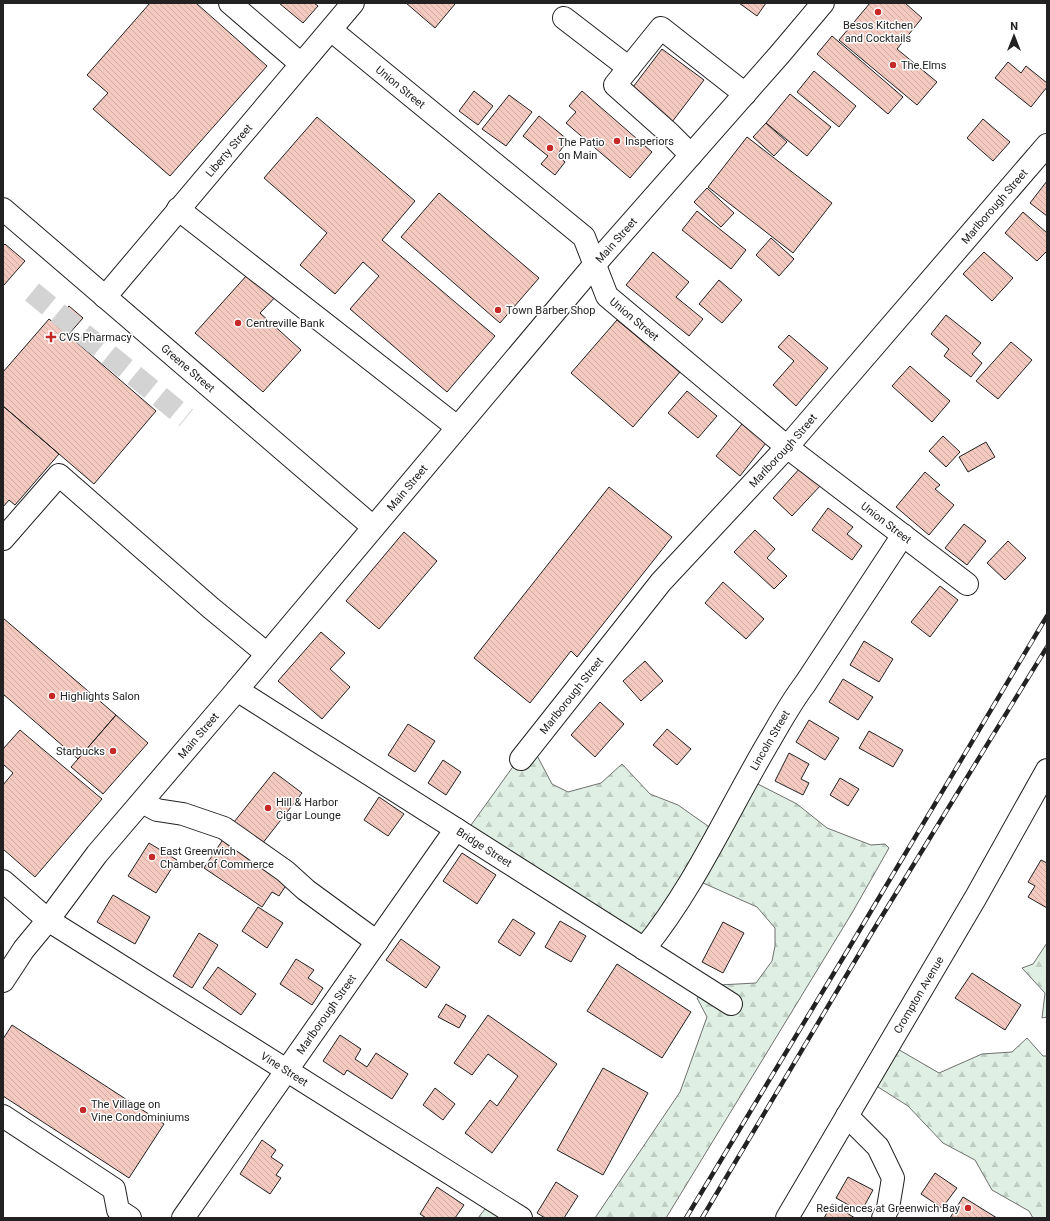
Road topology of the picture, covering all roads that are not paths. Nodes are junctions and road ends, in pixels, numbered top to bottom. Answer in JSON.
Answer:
{"nodes":[{"id":1,"x":230,"y":3,"type":"edge"},
{"id":2,"x":354,"y":3,"type":"edge"},
{"id":3,"x":823,"y":3,"type":"edge"},
{"id":4,"x":564,"y":18,"type":"dead end"},
{"id":5,"x":331,"y":30,"type":"junction"},
{"id":6,"x":302,"y":64,"type":"junction"},
{"id":7,"x":629,"y":68,"type":"junction"},
{"id":8,"x":745,"y":94,"type":"junction"},
{"id":9,"x":1047,"y":145,"type":"edge"},
{"id":10,"x":691,"y":155,"type":"junction"},
{"id":11,"x":3,"y":209,"type":"edge"},
{"id":12,"x":178,"y":209,"type":"junction"},
{"id":13,"x":595,"y":264,"type":"junction"},
{"id":14,"x":105,"y":297,"type":"junction"},
{"id":15,"x":457,"y":427,"type":"junction"},
{"id":16,"x":787,"y":447,"type":"junction"},
{"id":17,"x":373,"y":527,"type":"junction"},
{"id":18,"x":903,"y":535,"type":"junction"},
{"id":19,"x":3,"y":540,"type":"edge"},
{"id":20,"x":967,"y":584,"type":"dead end"},
{"id":21,"x":267,"y":654,"type":"junction"},
{"id":22,"x":237,"y":690,"type":"junction"},
{"id":23,"x":521,"y":758,"type":"dead end"},
{"id":24,"x":1047,"y":770,"type":"edge"},
{"id":25,"x":142,"y":802,"type":"junction"},
{"id":26,"x":456,"y":830,"type":"junction"},
{"id":27,"x":3,"y":881,"type":"edge"},
{"id":28,"x":48,"y":920,"type":"junction"},
{"id":29,"x":376,"y":942,"type":"junction"},
{"id":30,"x":644,"y":949,"type":"junction"},
{"id":31,"x":3,"y":981,"type":"edge"},
{"id":32,"x":731,"y":1004,"type":"dead end"},
{"id":33,"x":286,"y":1070,"type":"junction"},
{"id":34,"x":3,"y":1116,"type":"edge"},
{"id":35,"x":847,"y":1116,"type":"junction"},
{"id":36,"x":130,"y":1218,"type":"edge"},
{"id":37,"x":183,"y":1218,"type":"edge"},
{"id":38,"x":521,"y":1218,"type":"edge"},
{"id":39,"x":786,"y":1218,"type":"edge"},
{"id":40,"x":883,"y":1218,"type":"edge"}],
"edges":[{"from":1,"to":6,"type":"street"},
{"from":2,"to":5,"type":"street","name":"Liberty Street"},
{"from":3,"to":8,"type":"street","name":"Main Street"},
{"from":4,"to":7,"type":"street"},
{"from":5,"to":6,"type":"street","name":"Liberty Street"},
{"from":5,"to":13,"type":"street","name":"Union Street"},
{"from":6,"to":12,"type":"street","name":"Liberty Street"},
{"from":7,"to":8,"type":"street"},
{"from":7,"to":10,"type":"street"},
{"from":8,"to":10,"type":"street","name":"Main Street"},
{"from":9,"to":16,"type":"street","name":"Marlborough Street"},
{"from":10,"to":13,"type":"street","name":"Main Street"},
{"from":11,"to":14,"type":"street","name":"Greene Street"},
{"from":12,"to":14,"type":"street","name":"Liberty Street"},
{"from":12,"to":15,"type":"street"},
{"from":13,"to":15,"type":"street","name":"Main Street"},
{"from":13,"to":16,"type":"street","name":"Union Street"},
{"from":14,"to":17,"type":"street","name":"Greene Street"},
{"from":15,"to":17,"type":"street","name":"Main Street"},
{"from":16,"to":18,"type":"street","name":"Union Street"},
{"from":16,"to":23,"type":"street","name":"Marlborough Street"},
{"from":17,"to":21,"type":"street","name":"Main Street"},
{"from":18,"to":20,"type":"street","name":"Union Street"},
{"from":18,"to":30,"type":"street","name":"Lincoln Street"},
{"from":19,"to":21,"type":"street"},
{"from":21,"to":22,"type":"street","name":"Main Street"},
{"from":22,"to":25,"type":"street","name":"Main Street"},
{"from":22,"to":26,"type":"street","name":"Bridge Street"},
{"from":24,"to":35,"type":"street","name":"Crompton Avenue"},
{"from":25,"to":28,"type":"street","name":"Main Street"},
{"from":25,"to":29,"type":"street"},
{"from":26,"to":29,"type":"street","name":"Marlborough Street"},
{"from":26,"to":30,"type":"street","name":"Bridge Street"},
{"from":27,"to":28,"type":"street","name":"Vine Street"},
{"from":28,"to":31,"type":"street","name":"Main Street"},
{"from":28,"to":33,"type":"street","name":"Vine Street"},
{"from":29,"to":33,"type":"street","name":"Marlborough Street"},
{"from":30,"to":32,"type":"street","name":"Bridge Street"},
{"from":33,"to":37,"type":"street","name":"Marlborough Street"},
{"from":33,"to":38,"type":"street","name":"Vine Street"},
{"from":34,"to":36,"type":"street"},
{"from":35,"to":39,"type":"street","name":"Crompton Avenue"},
{"from":35,"to":40,"type":"street"}]}
